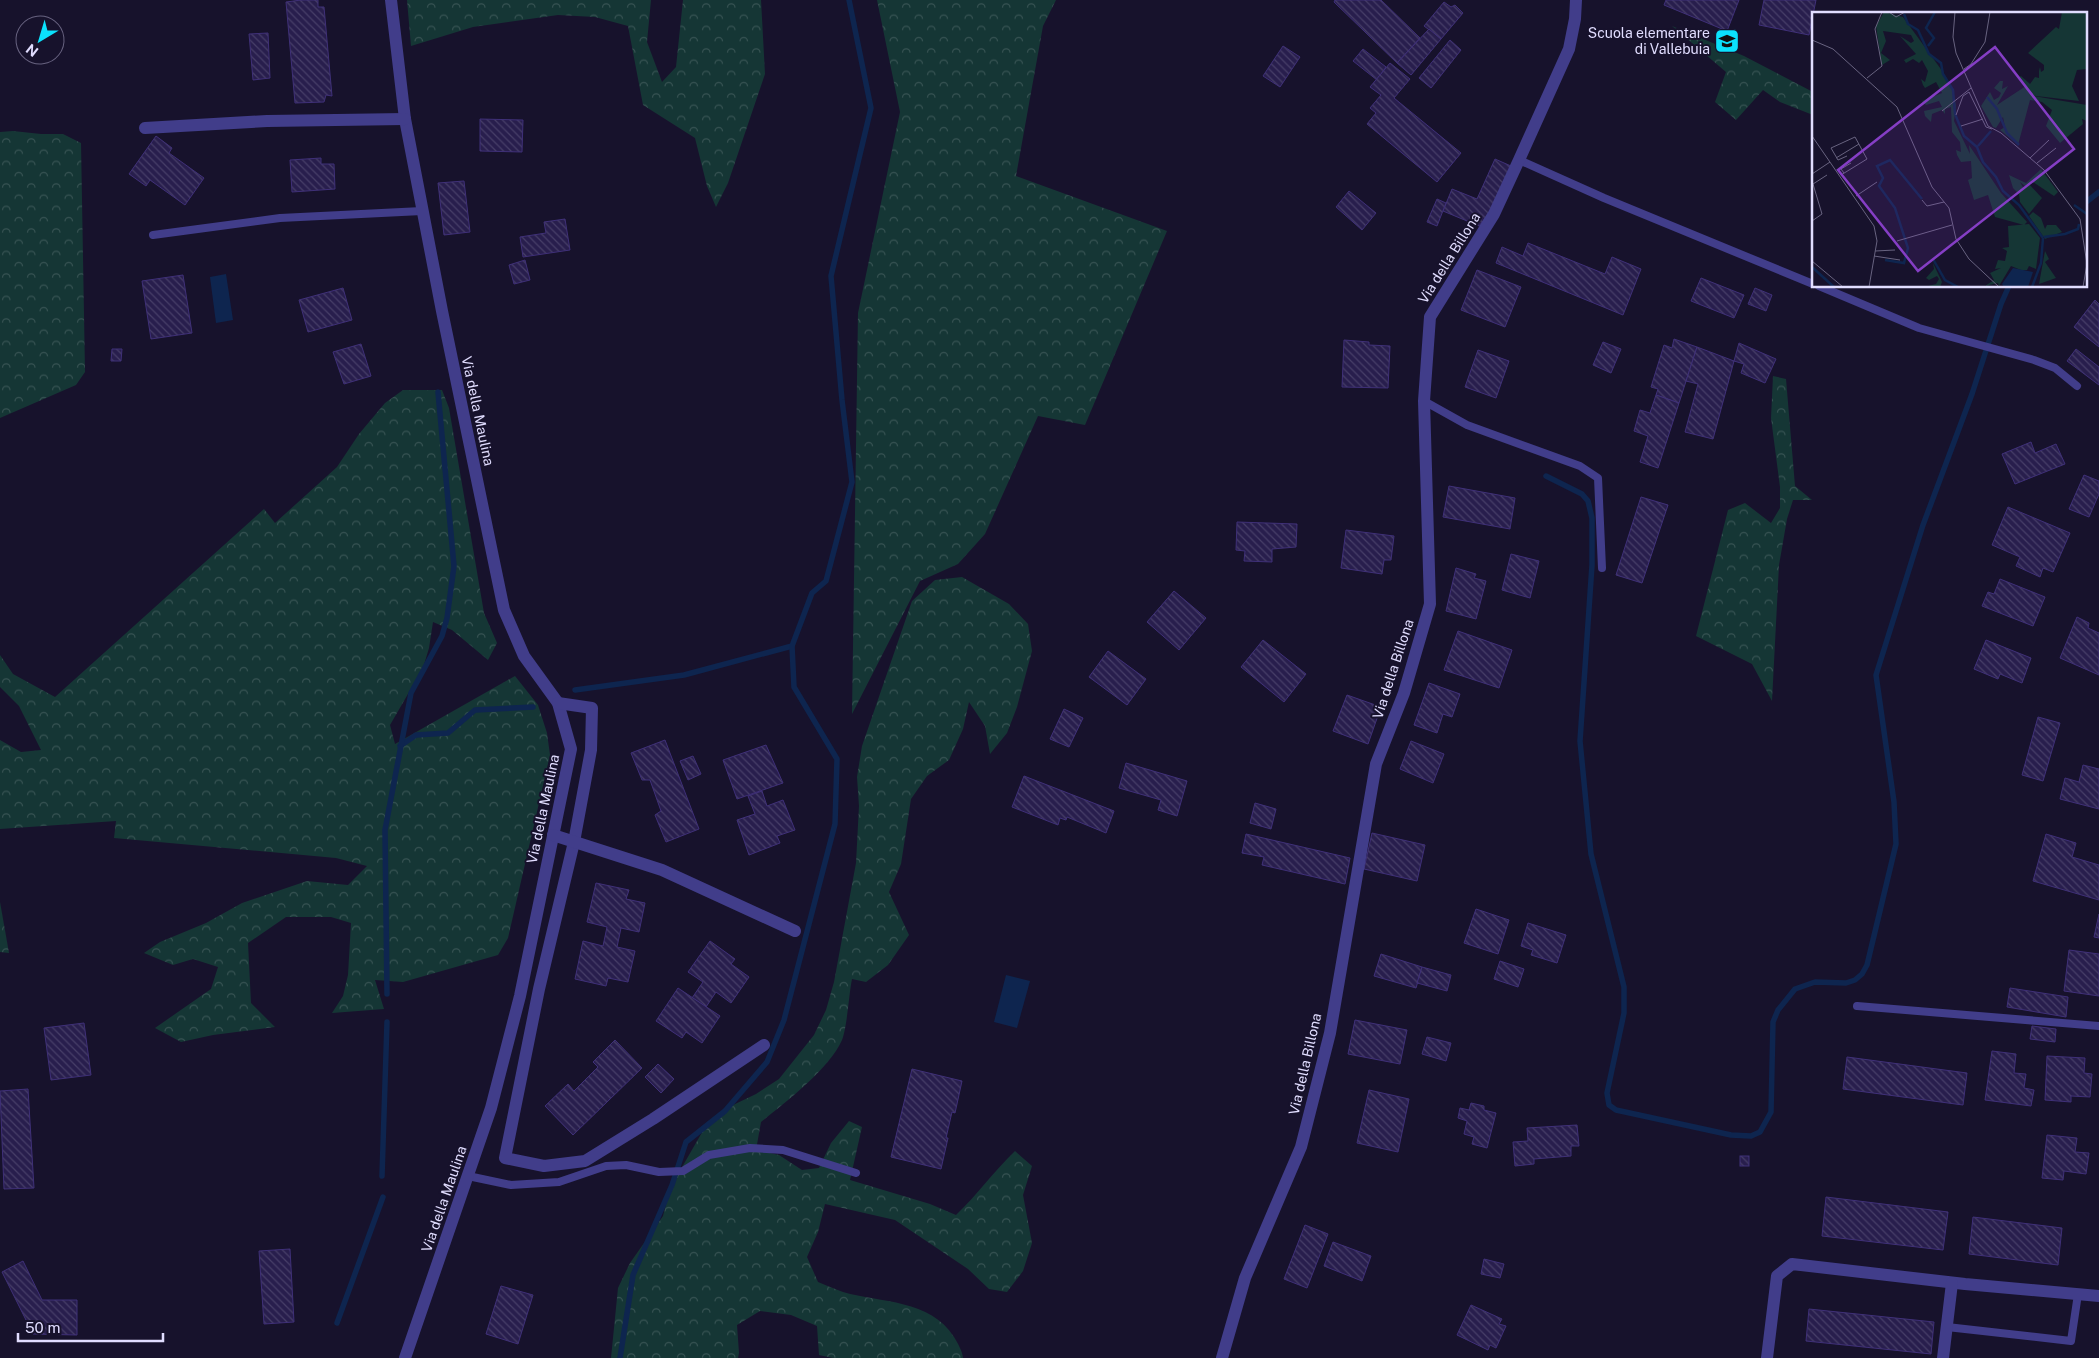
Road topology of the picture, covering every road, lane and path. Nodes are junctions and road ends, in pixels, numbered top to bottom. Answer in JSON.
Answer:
{"nodes":[{"id":1,"x":391,"y":0,"type":"edge"},
{"id":2,"x":1576,"y":0,"type":"edge"},
{"id":3,"x":405,"y":119,"type":"junction"},
{"id":4,"x":145,"y":128,"type":"dead end"},
{"id":5,"x":1518,"y":160,"type":"junction"},
{"id":6,"x":422,"y":211,"type":"junction"},
{"id":7,"x":153,"y":236,"type":"dead end"},
{"id":8,"x":1812,"y":284,"type":"edge"},
{"id":9,"x":1824,"y":288,"type":"edge"},
{"id":10,"x":2076,"y":386,"type":"dead end"},
{"id":11,"x":1424,"y":401,"type":"junction"},
{"id":12,"x":1602,"y":568,"type":"dead end"},
{"id":13,"x":558,"y":703,"type":"junction"},
{"id":14,"x":553,"y":835,"type":"junction"},
{"id":15,"x":574,"y":842,"type":"junction"},
{"id":16,"x":795,"y":931,"type":"dead end"},
{"id":17,"x":1857,"y":1006,"type":"dead end"},
{"id":18,"x":2099,"y":1026,"type":"edge"},
{"id":19,"x":764,"y":1045,"type":"dead end"},
{"id":20,"x":856,"y":1173,"type":"dead end"},
{"id":21,"x":468,"y":1176,"type":"junction"},
{"id":22,"x":1952,"y":1283,"type":"junction"},
{"id":23,"x":2078,"y":1294,"type":"junction"},
{"id":24,"x":2099,"y":1296,"type":"edge"},
{"id":25,"x":1947,"y":1326,"type":"junction"},
{"id":26,"x":406,"y":1358,"type":"edge"},
{"id":27,"x":1222,"y":1358,"type":"edge"},
{"id":28,"x":1767,"y":1358,"type":"edge"},
{"id":29,"x":1943,"y":1358,"type":"edge"}],
"edges":[{"from":1,"to":3,"type":"street","name":"Via della Maulina"},
{"from":2,"to":5,"type":"street","name":"Via della Billona"},
{"from":3,"to":4,"type":"street"},
{"from":3,"to":6,"type":"street","name":"Via della Maulina"},
{"from":5,"to":8,"type":"lane"},
{"from":5,"to":11,"type":"street","name":"Via della Billona"},
{"from":6,"to":7,"type":"lane"},
{"from":6,"to":13,"type":"street","name":"Via della Maulina"},
{"from":9,"to":10,"type":"lane"},
{"from":11,"to":12,"type":"lane"},
{"from":11,"to":27,"type":"street","name":"Via della Billona"},
{"from":13,"to":14,"type":"street","name":"Via della Maulina"},
{"from":13,"to":15,"type":"street"},
{"from":14,"to":15,"type":"street"},
{"from":14,"to":21,"type":"street","name":"Via della Maulina"},
{"from":15,"to":16,"type":"street"},
{"from":15,"to":19,"type":"street"},
{"from":17,"to":18,"type":"lane"},
{"from":20,"to":21,"type":"lane"},
{"from":21,"to":26,"type":"street","name":"Via della Maulina"},
{"from":22,"to":23,"type":"street"},
{"from":22,"to":25,"type":"street"},
{"from":22,"to":28,"type":"street"},
{"from":23,"to":24,"type":"street"},
{"from":23,"to":25,"type":"lane"},
{"from":25,"to":29,"type":"street"}]}
